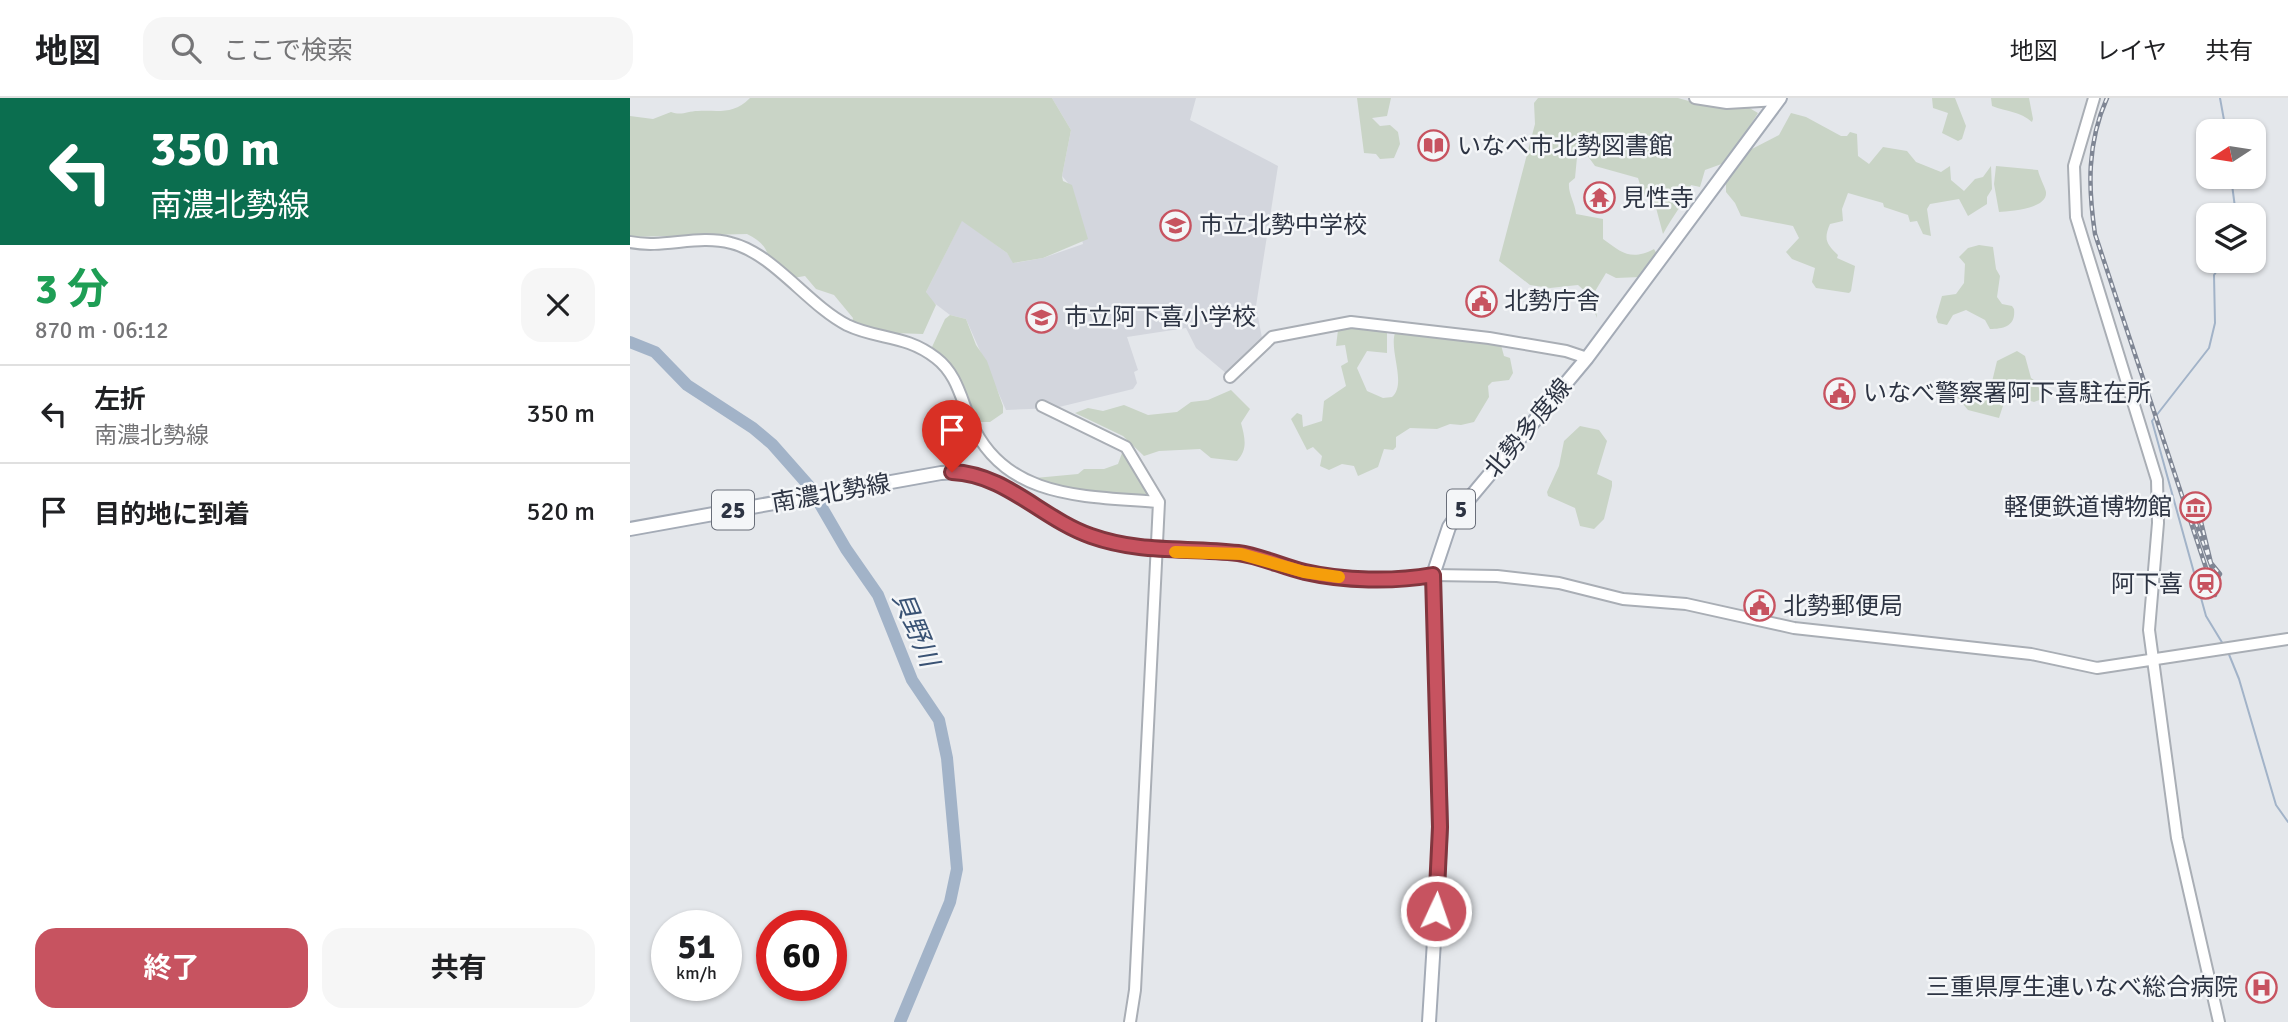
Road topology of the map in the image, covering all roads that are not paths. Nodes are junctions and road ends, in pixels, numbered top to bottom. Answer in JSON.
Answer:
{"nodes":[{"id":1,"x":1695,"y":98,"type":"edge"},
{"id":2,"x":2094,"y":98,"type":"edge"},
{"id":3,"x":1779,"y":99,"type":"edge"},
{"id":4,"x":630,"y":242,"type":"edge"},
{"id":5,"x":1587,"y":358,"type":"junction"},
{"id":6,"x":1230,"y":377,"type":"dead end"},
{"id":7,"x":1042,"y":406,"type":"dead end"},
{"id":8,"x":1159,"y":502,"type":"junction"},
{"id":9,"x":630,"y":529,"type":"edge"},
{"id":10,"x":1157,"y":551,"type":"junction"},
{"id":11,"x":1433,"y":575,"type":"junction"},
{"id":12,"x":2288,"y":639,"type":"edge"},
{"id":13,"x":2154,"y":660,"type":"junction"},
{"id":14,"x":1130,"y":1022,"type":"edge"},
{"id":15,"x":1429,"y":1022,"type":"edge"},
{"id":16,"x":2218,"y":1022,"type":"edge"}],
"edges":[{"from":1,"to":3,"type":"street"},
{"from":2,"to":13,"type":"street"},
{"from":3,"to":5,"type":"main road","name":"北勢多度線","number":"5"},
{"from":4,"to":8,"type":"street"},
{"from":5,"to":6,"type":"street"},
{"from":5,"to":11,"type":"main road","name":"北勢多度線","number":"5"},
{"from":7,"to":8,"type":"street"},
{"from":8,"to":10,"type":"street"},
{"from":9,"to":10,"type":"main road","name":"南濃北勢線","number":"25"},
{"from":10,"to":11,"type":"main road","name":"南濃北勢線","number":"25"},
{"from":10,"to":14,"type":"street"},
{"from":11,"to":13,"type":"street"},
{"from":11,"to":15,"type":"main road","name":"北勢多度線","number":"5"},
{"from":12,"to":13,"type":"street"},
{"from":13,"to":16,"type":"street"}]}
